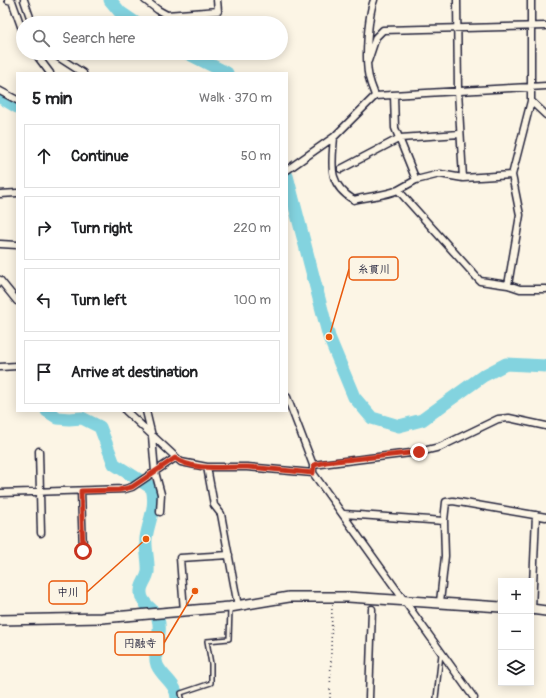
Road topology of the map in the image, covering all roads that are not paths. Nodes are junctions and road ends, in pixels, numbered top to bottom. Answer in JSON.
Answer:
{"nodes":[{"id":1,"x":8,"y":0,"type":"edge"},
{"id":2,"x":24,"y":0,"type":"edge"},
{"id":3,"x":145,"y":0,"type":"edge"},
{"id":4,"x":217,"y":0,"type":"edge"},
{"id":5,"x":374,"y":0,"type":"edge"},
{"id":6,"x":457,"y":0,"type":"edge"},
{"id":7,"x":531,"y":0,"type":"edge"},
{"id":8,"x":17,"y":16,"type":"edge"},
{"id":9,"x":30,"y":16,"type":"edge"},
{"id":10,"x":546,"y":26,"type":"edge"},
{"id":11,"x":531,"y":27,"type":"junction"},
{"id":12,"x":457,"y":29,"type":"junction"},
{"id":13,"x":40,"y":60,"type":"edge"},
{"id":14,"x":63,"y":60,"type":"edge"},
{"id":15,"x":368,"y":61,"type":"junction"},
{"id":16,"x":49,"y":72,"type":"edge"},
{"id":17,"x":81,"y":72,"type":"edge"},
{"id":18,"x":546,"y":86,"type":"edge"},
{"id":19,"x":532,"y":87,"type":"junction"},
{"id":20,"x":0,"y":91,"type":"edge"},
{"id":21,"x":458,"y":91,"type":"junction"},
{"id":22,"x":394,"y":95,"type":"junction"},
{"id":23,"x":375,"y":96,"type":"junction"},
{"id":24,"x":16,"y":99,"type":"edge"},
{"id":25,"x":531,"y":101,"type":"junction"},
{"id":26,"x":546,"y":115,"type":"edge"},
{"id":27,"x":460,"y":134,"type":"junction"},
{"id":28,"x":334,"y":137,"type":"junction"},
{"id":29,"x":400,"y":138,"type":"junction"},
{"id":30,"x":290,"y":168,"type":"edge"},
{"id":31,"x":341,"y":169,"type":"dead end"},
{"id":32,"x":512,"y":175,"type":"junction"},
{"id":33,"x":463,"y":178,"type":"junction"},
{"id":34,"x":416,"y":180,"type":"junction"},
{"id":35,"x":398,"y":190,"type":"junction"},
{"id":36,"x":16,"y":193,"type":"edge"},
{"id":37,"x":0,"y":194,"type":"edge"},
{"id":38,"x":0,"y":244,"type":"edge"},
{"id":39,"x":16,"y":245,"type":"edge"},
{"id":40,"x":0,"y":280,"type":"edge"},
{"id":41,"x":508,"y":285,"type":"junction"},
{"id":42,"x":546,"y":289,"type":"edge"},
{"id":43,"x":16,"y":300,"type":"edge"},
{"id":44,"x":16,"y":366,"type":"edge"},
{"id":45,"x":0,"y":367,"type":"edge"},
{"id":46,"x":288,"y":400,"type":"edge"},
{"id":47,"x":127,"y":412,"type":"edge"},
{"id":48,"x":146,"y":412,"type":"edge"},
{"id":49,"x":546,"y":426,"type":"edge"},
{"id":50,"x":152,"y":436,"type":"junction"},
{"id":51,"x":39,"y":450,"type":"dead end"},
{"id":52,"x":175,"y":458,"type":"junction"},
{"id":53,"x":314,"y":465,"type":"junction"},
{"id":54,"x":207,"y":467,"type":"junction"},
{"id":55,"x":155,"y":472,"type":"junction"},
{"id":56,"x":313,"y":473,"type":"junction"},
{"id":57,"x":81,"y":491,"type":"junction"},
{"id":58,"x":40,"y":492,"type":"junction"},
{"id":59,"x":0,"y":493,"type":"edge"},
{"id":60,"x":160,"y":512,"type":"dead end"},
{"id":61,"x":344,"y":514,"type":"junction"},
{"id":62,"x":536,"y":515,"type":"junction"},
{"id":63,"x":546,"y":517,"type":"edge"},
{"id":64,"x":444,"y":521,"type":"junction"},
{"id":65,"x":41,"y":533,"type":"dead end"},
{"id":66,"x":83,"y":551,"type":"dead end"},
{"id":67,"x":229,"y":555,"type":"junction"},
{"id":68,"x":533,"y":578,"type":"edge"},
{"id":69,"x":403,"y":600,"type":"junction"},
{"id":70,"x":440,"y":602,"type":"junction"},
{"id":71,"x":234,"y":606,"type":"junction"},
{"id":72,"x":498,"y":607,"type":"edge"},
{"id":73,"x":372,"y":609,"type":"dead end"},
{"id":74,"x":534,"y":609,"type":"edge"},
{"id":75,"x":184,"y":611,"type":"junction"},
{"id":76,"x":546,"y":611,"type":"edge"},
{"id":77,"x":0,"y":620,"type":"edge"},
{"id":78,"x":441,"y":652,"type":"junction"},
{"id":79,"x":182,"y":698,"type":"edge"},
{"id":80,"x":369,"y":698,"type":"edge"},
{"id":81,"x":436,"y":698,"type":"edge"},
{"id":82,"x":474,"y":698,"type":"edge"}],
"edges":[{"from":1,"to":8,"type":"street"},
{"from":2,"to":9,"type":"street"},
{"from":3,"to":4,"type":"street"},
{"from":5,"to":15,"type":"street"},
{"from":6,"to":12,"type":"street"},
{"from":7,"to":11,"type":"street"},
{"from":10,"to":11,"type":"street"},
{"from":11,"to":12,"type":"street"},
{"from":11,"to":19,"type":"street"},
{"from":12,"to":15,"type":"street"},
{"from":12,"to":21,"type":"street"},
{"from":13,"to":16,"type":"street"},
{"from":14,"to":17,"type":"street"},
{"from":15,"to":23,"type":"street"},
{"from":18,"to":19,"type":"street"},
{"from":19,"to":21,"type":"street"},
{"from":19,"to":25,"type":"street"},
{"from":20,"to":24,"type":"street"},
{"from":21,"to":22,"type":"street"},
{"from":21,"to":27,"type":"street"},
{"from":22,"to":23,"type":"street"},
{"from":22,"to":29,"type":"street"},
{"from":23,"to":28,"type":"street"},
{"from":25,"to":26,"type":"street"},
{"from":25,"to":32,"type":"street"},
{"from":27,"to":29,"type":"street"},
{"from":27,"to":33,"type":"street"},
{"from":28,"to":30,"type":"street"},
{"from":28,"to":35,"type":"street"},
{"from":29,"to":31,"type":"street"},
{"from":29,"to":34,"type":"street"},
{"from":32,"to":33,"type":"street"},
{"from":32,"to":41,"type":"street"},
{"from":33,"to":34,"type":"street"},
{"from":34,"to":35,"type":"street"},
{"from":35,"to":41,"type":"street"},
{"from":36,"to":37,"type":"street"},
{"from":38,"to":39,"type":"street"},
{"from":40,"to":43,"type":"street"},
{"from":41,"to":42,"type":"street"},
{"from":44,"to":45,"type":"street"},
{"from":46,"to":53,"type":"street"},
{"from":47,"to":50,"type":"street"},
{"from":48,"to":50,"type":"street"},
{"from":49,"to":53,"type":"street"},
{"from":50,"to":52,"type":"street"},
{"from":50,"to":55,"type":"street"},
{"from":51,"to":58,"type":"street"},
{"from":52,"to":54,"type":"street"},
{"from":52,"to":55,"type":"street"},
{"from":53,"to":56,"type":"street"},
{"from":54,"to":56,"type":"street"},
{"from":54,"to":67,"type":"street"},
{"from":55,"to":57,"type":"street"},
{"from":55,"to":60,"type":"street"},
{"from":56,"to":61,"type":"street"},
{"from":57,"to":58,"type":"street"},
{"from":57,"to":66,"type":"street"},
{"from":58,"to":59,"type":"street"},
{"from":58,"to":65,"type":"street"},
{"from":61,"to":64,"type":"street"},
{"from":61,"to":69,"type":"street"},
{"from":62,"to":63,"type":"street"},
{"from":62,"to":64,"type":"street"},
{"from":62,"to":68,"type":"street"},
{"from":64,"to":70,"type":"street"},
{"from":67,"to":71,"type":"street"},
{"from":67,"to":75,"type":"street"},
{"from":69,"to":70,"type":"street"},
{"from":69,"to":71,"type":"street"},
{"from":69,"to":78,"type":"street"},
{"from":70,"to":72,"type":"street"},
{"from":71,"to":75,"type":"street"},
{"from":71,"to":79,"type":"lane"},
{"from":73,"to":80,"type":"street"},
{"from":74,"to":76,"type":"street"},
{"from":75,"to":77,"type":"street"},
{"from":78,"to":81,"type":"lane"},
{"from":78,"to":82,"type":"street"}]}
